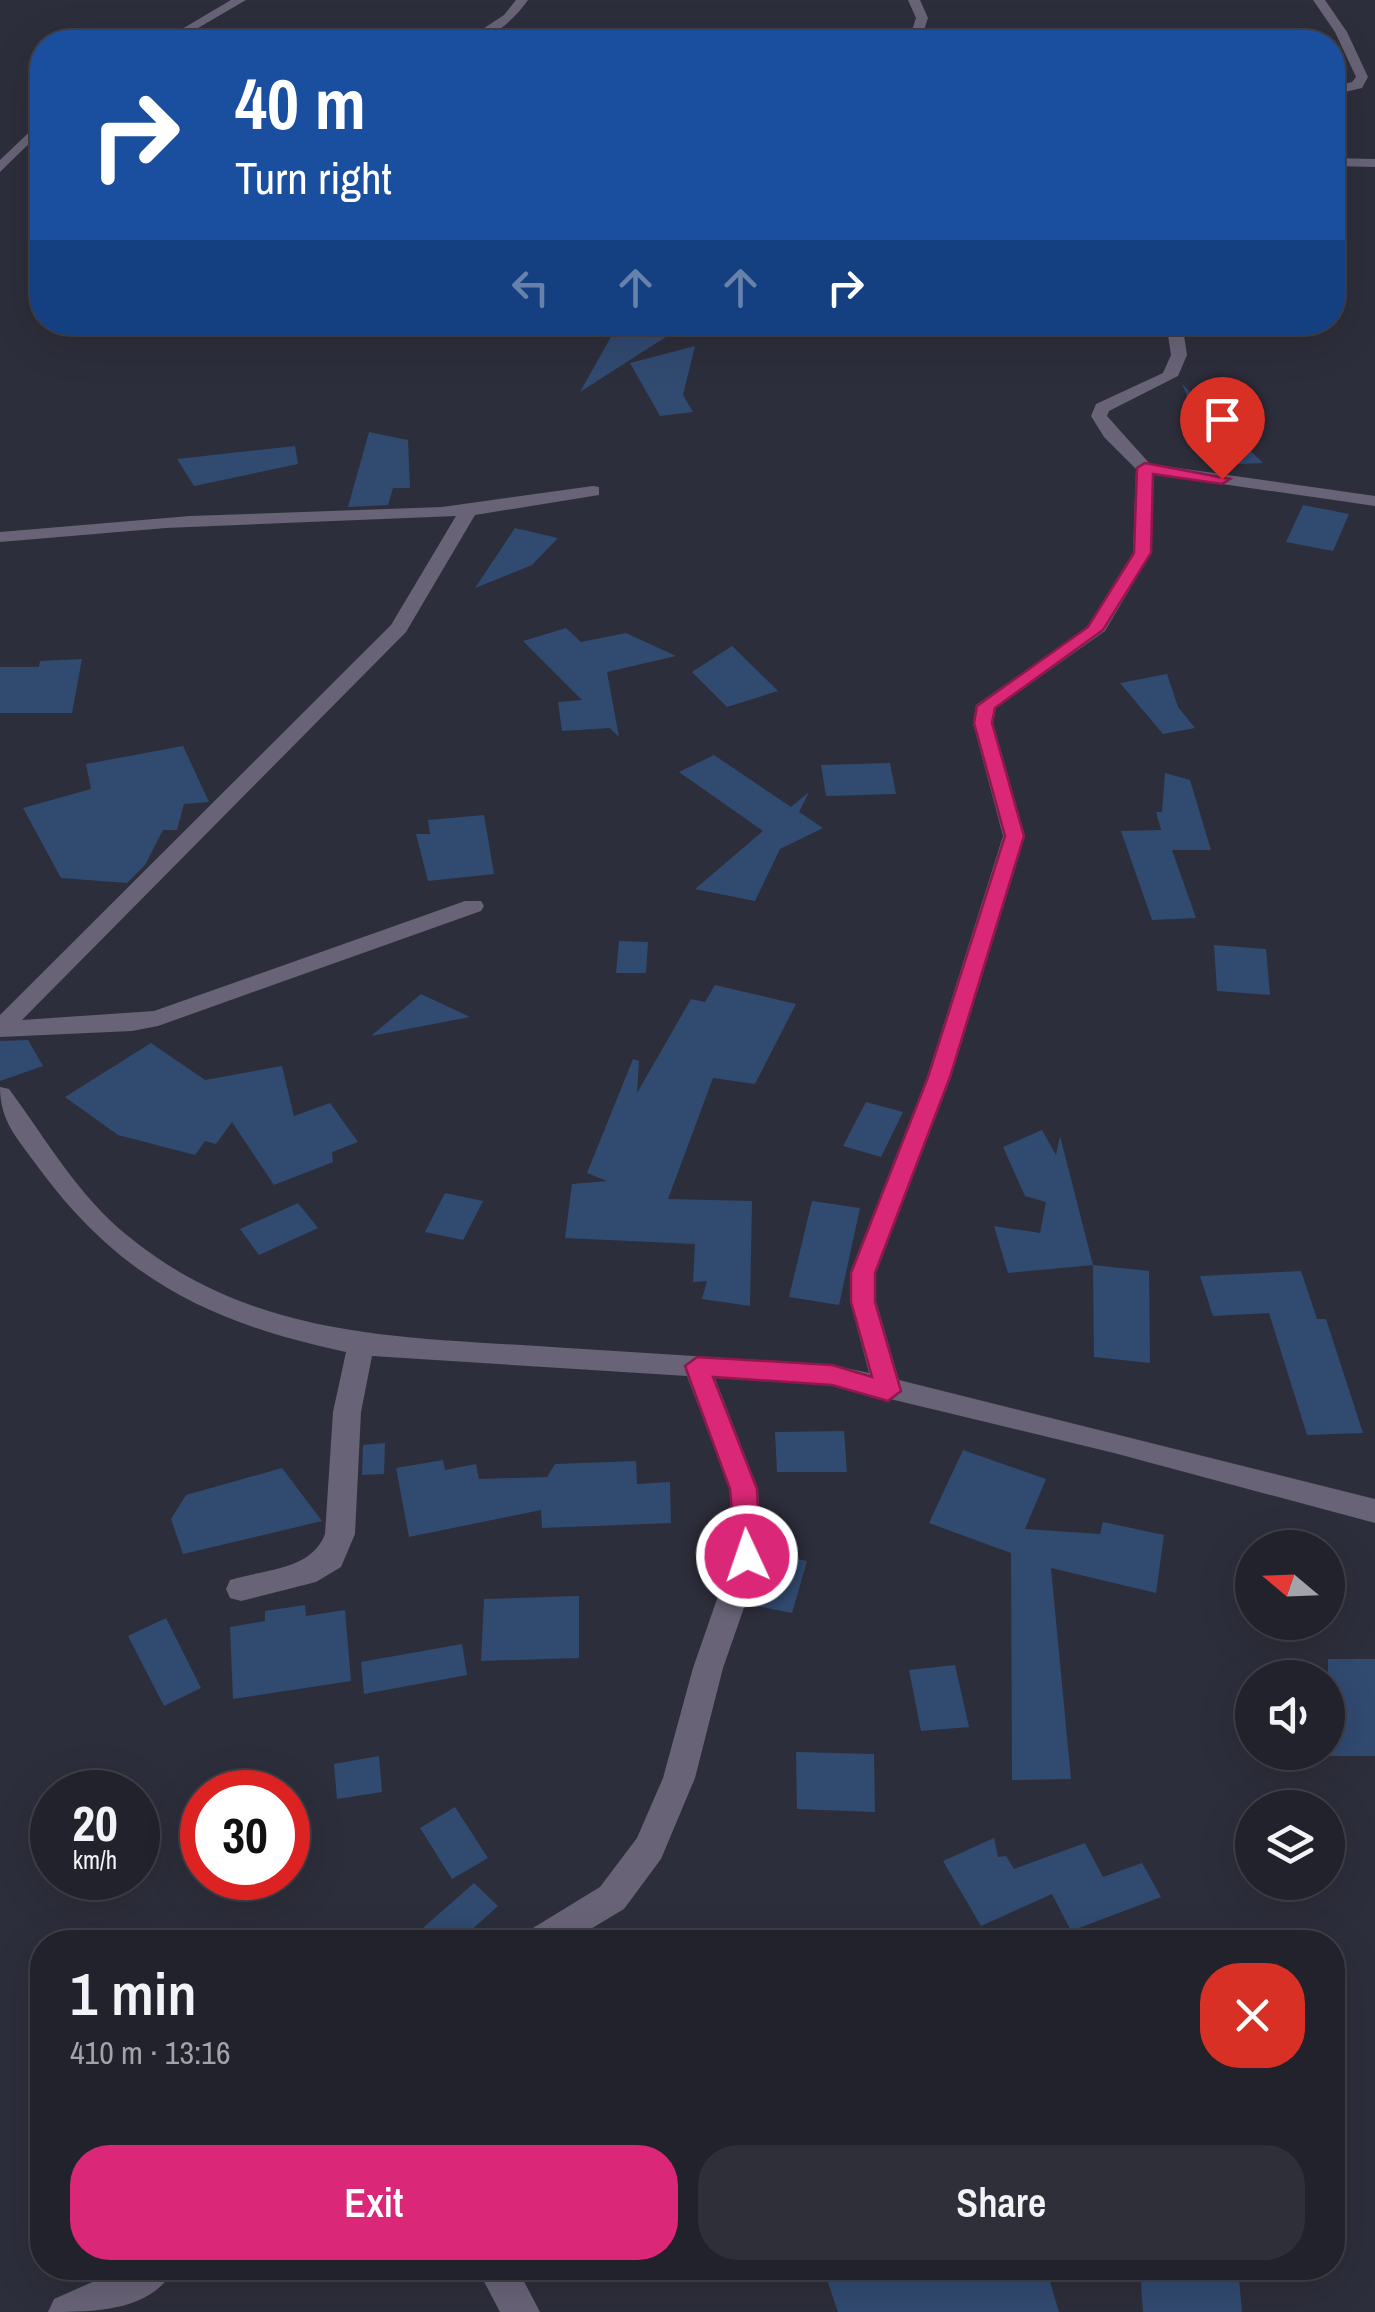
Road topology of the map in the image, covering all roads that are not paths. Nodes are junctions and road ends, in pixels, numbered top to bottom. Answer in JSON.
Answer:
{"nodes":[{"id":1,"x":240,"y":0,"type":"edge"},
{"id":2,"x":522,"y":0,"type":"edge"},
{"id":3,"x":914,"y":0,"type":"edge"},
{"id":4,"x":1319,"y":0,"type":"edge"},
{"id":5,"x":187,"y":30,"type":"edge"},
{"id":6,"x":488,"y":30,"type":"edge"},
{"id":7,"x":918,"y":30,"type":"edge"},
{"id":8,"x":1337,"y":30,"type":"edge"},
{"id":9,"x":1345,"y":44,"type":"edge"},
{"id":10,"x":1375,"y":54,"type":"edge"},
{"id":11,"x":1352,"y":56,"type":"junction"},
{"id":12,"x":1345,"y":87,"type":"edge"},
{"id":13,"x":30,"y":137,"type":"edge"},
{"id":14,"x":1345,"y":162,"type":"edge"},
{"id":15,"x":1375,"y":163,"type":"edge"},
{"id":16,"x":0,"y":168,"type":"edge"},
{"id":17,"x":1176,"y":335,"type":"edge"},
{"id":18,"x":1145,"y":468,"type":"junction"},
{"id":19,"x":593,"y":491,"type":"dead end"},
{"id":20,"x":1375,"y":501,"type":"edge"},
{"id":21,"x":466,"y":514,"type":"junction"},
{"id":22,"x":0,"y":537,"type":"edge"},
{"id":23,"x":473,"y":906,"type":"dead end"},
{"id":24,"x":0,"y":1029,"type":"edge"},
{"id":25,"x":0,"y":1094,"type":"edge"},
{"id":26,"x":361,"y":1345,"type":"junction"},
{"id":27,"x":697,"y":1366,"type":"junction"},
{"id":28,"x":888,"y":1391,"type":"junction"},
{"id":29,"x":1375,"y":1510,"type":"edge"},
{"id":30,"x":241,"y":1589,"type":"dead end"},
{"id":31,"x":560,"y":1930,"type":"edge"},
{"id":32,"x":138,"y":2280,"type":"edge"},
{"id":33,"x":503,"y":2280,"type":"edge"},
{"id":34,"x":67,"y":2312,"type":"edge"},
{"id":35,"x":521,"y":2312,"type":"edge"}],
"edges":[{"from":1,"to":5,"type":"street"},
{"from":2,"to":6,"type":"street"},
{"from":3,"to":7,"type":"street"},
{"from":4,"to":8,"type":"street"},
{"from":9,"to":11,"type":"street"},
{"from":10,"to":11,"type":"street"},
{"from":11,"to":12,"type":"street"},
{"from":13,"to":16,"type":"street"},
{"from":14,"to":15,"type":"street"},
{"from":17,"to":18,"type":"street"},
{"from":18,"to":20,"type":"street"},
{"from":18,"to":28,"type":"street"},
{"from":19,"to":21,"type":"street"},
{"from":21,"to":22,"type":"street"},
{"from":21,"to":24,"type":"street"},
{"from":23,"to":24,"type":"street"},
{"from":25,"to":26,"type":"street"},
{"from":26,"to":27,"type":"street"},
{"from":26,"to":30,"type":"street"},
{"from":27,"to":28,"type":"street"},
{"from":27,"to":31,"type":"street"},
{"from":28,"to":29,"type":"street"},
{"from":32,"to":34,"type":"street"},
{"from":33,"to":35,"type":"street"}]}
